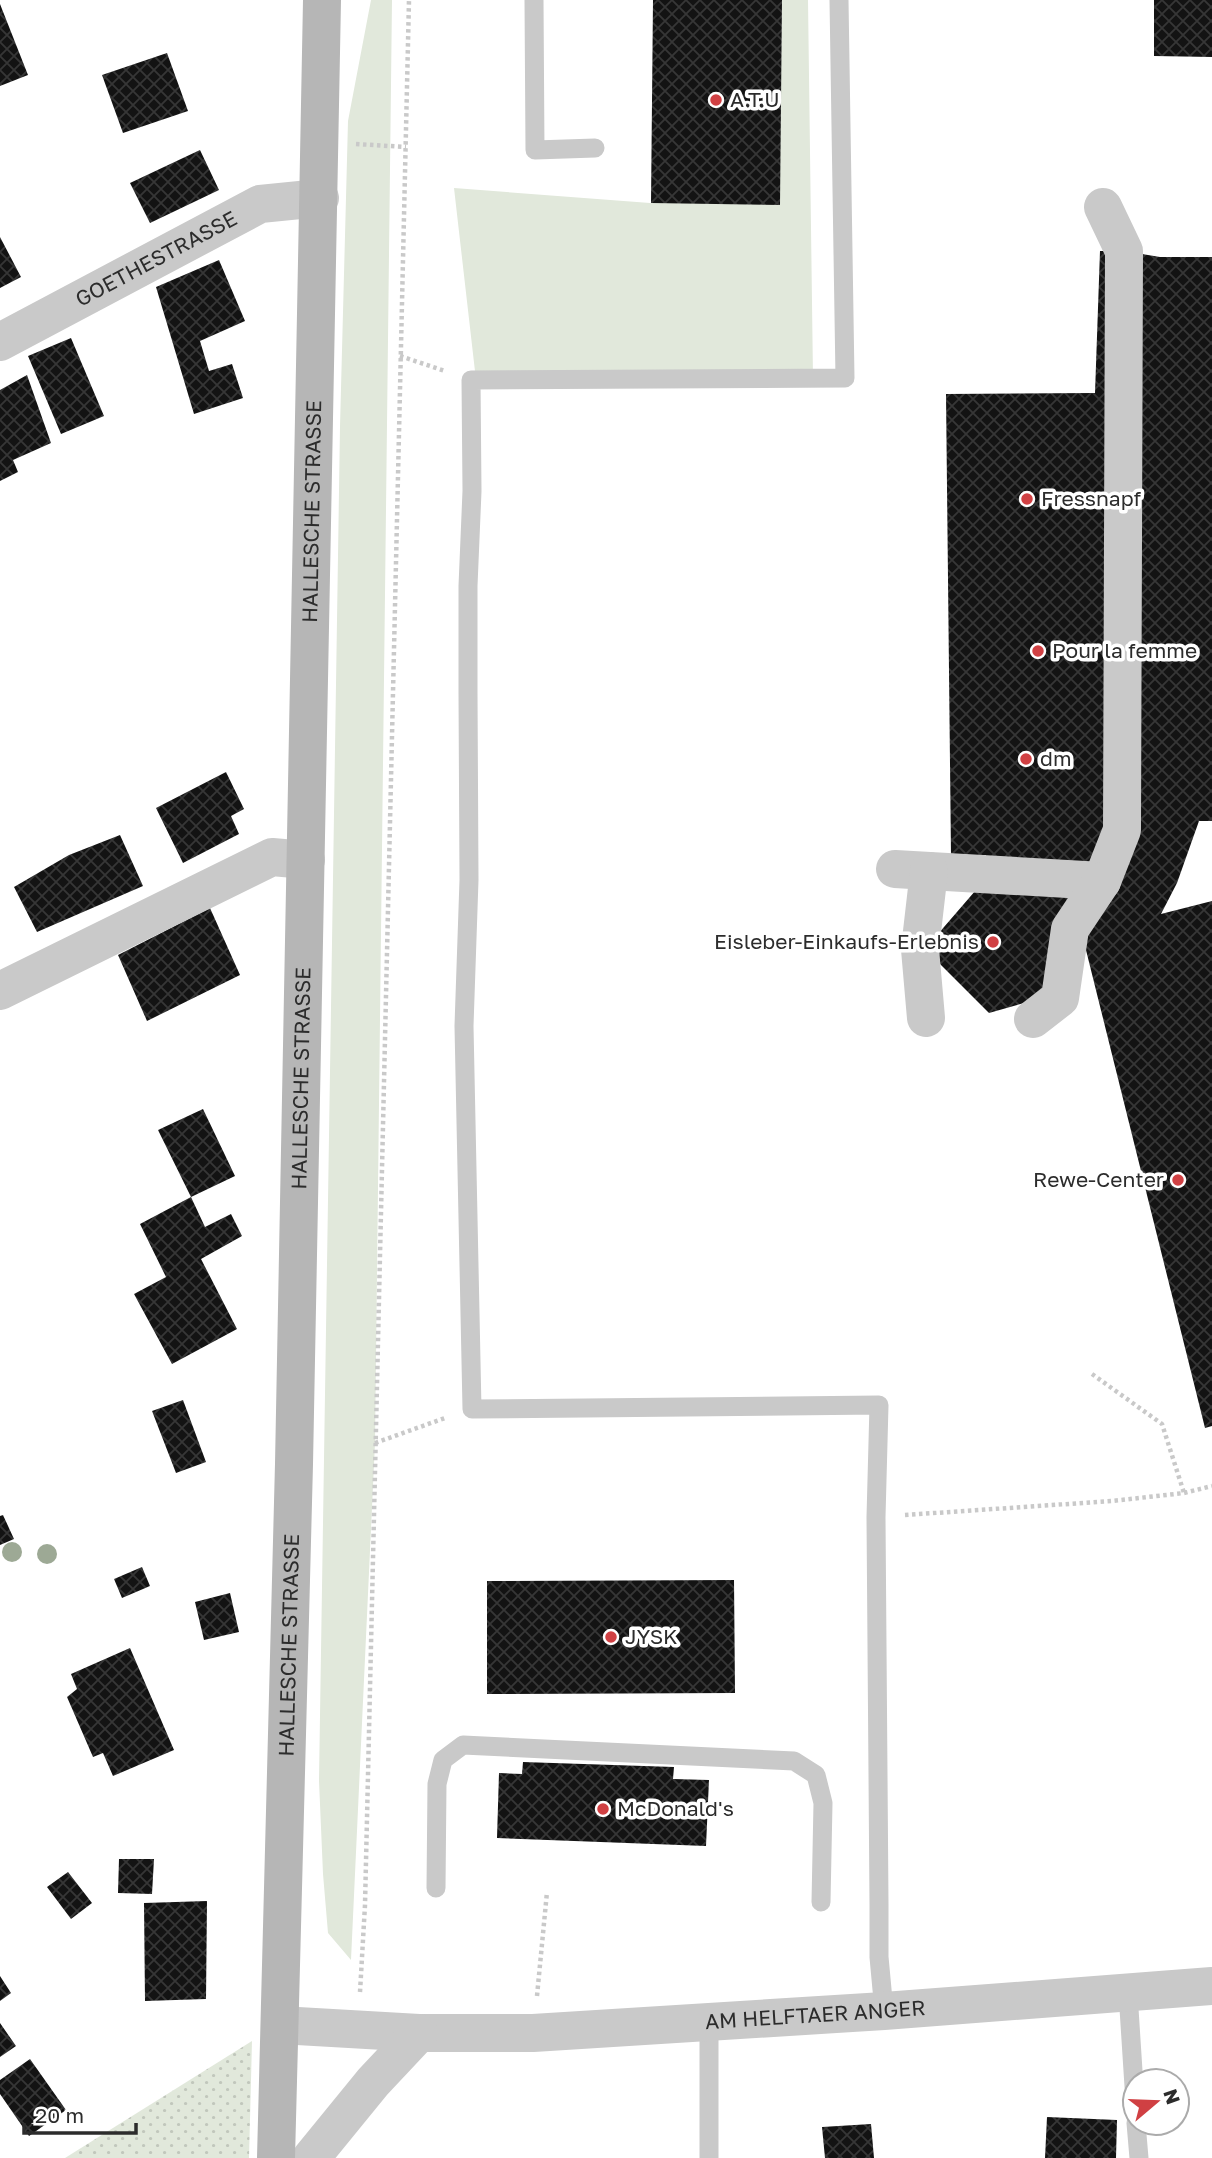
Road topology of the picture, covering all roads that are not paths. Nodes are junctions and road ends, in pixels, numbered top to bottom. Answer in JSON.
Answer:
{"nodes":[{"id":1,"x":322,"y":0,"type":"edge"},
{"id":2,"x":534,"y":0,"type":"edge"},
{"id":3,"x":839,"y":0,"type":"edge"},
{"id":4,"x":594,"y":148,"type":"dead end"},
{"id":5,"x":320,"y":198,"type":"junction"},
{"id":6,"x":1103,"y":207,"type":"dead end"},
{"id":7,"x":0,"y":342,"type":"edge"},
{"id":8,"x":306,"y":860,"type":"junction"},
{"id":9,"x":1102,"y":881,"type":"junction"},
{"id":10,"x":0,"y":992,"type":"edge"},
{"id":11,"x":926,"y":1018,"type":"dead end"},
{"id":12,"x":1033,"y":1019,"type":"dead end"},
{"id":13,"x":436,"y":1888,"type":"dead end"},
{"id":14,"x":821,"y":1902,"type":"dead end"},
{"id":15,"x":1212,"y":1986,"type":"edge"},
{"id":16,"x":1128,"y":1993,"type":"junction"},
{"id":17,"x":884,"y":2011,"type":"junction"},
{"id":18,"x":709,"y":2022,"type":"junction"},
{"id":19,"x":280,"y":2025,"type":"junction"},
{"id":20,"x":419,"y":2033,"type":"junction"},
{"id":21,"x":1133,"y":2067,"type":"edge"},
{"id":22,"x":1137,"y":2137,"type":"edge"},
{"id":23,"x":276,"y":2158,"type":"edge"},
{"id":24,"x":311,"y":2158,"type":"edge"},
{"id":25,"x":709,"y":2158,"type":"edge"},
{"id":26,"x":1139,"y":2158,"type":"edge"}],
"edges":[{"from":1,"to":5,"type":"main road","name":"HALLESCHE STRASSE"},
{"from":2,"to":4,"type":"lane"},
{"from":3,"to":17,"type":"lane"},
{"from":5,"to":7,"type":"street","name":"GOETHESTRASSE"},
{"from":5,"to":8,"type":"main road","name":"HALLESCHE STRASSE"},
{"from":6,"to":9,"type":"street"},
{"from":8,"to":10,"type":"street"},
{"from":8,"to":19,"type":"main road","name":"HALLESCHE STRASSE"},
{"from":9,"to":11,"type":"street"},
{"from":9,"to":12,"type":"street"},
{"from":13,"to":14,"type":"lane"},
{"from":15,"to":16,"type":"street","name":"AM HELFTAER ANGER"},
{"from":16,"to":17,"type":"street","name":"AM HELFTAER ANGER"},
{"from":16,"to":21,"type":"lane"},
{"from":17,"to":18,"type":"street","name":"AM HELFTAER ANGER"},
{"from":18,"to":20,"type":"street","name":"AM HELFTAER ANGER"},
{"from":18,"to":25,"type":"lane"},
{"from":19,"to":20,"type":"street","name":"AM HELFTAER ANGER"},
{"from":19,"to":23,"type":"main road","name":"HALLESCHE STRASSE"},
{"from":20,"to":24,"type":"street"},
{"from":22,"to":26,"type":"lane"}]}
